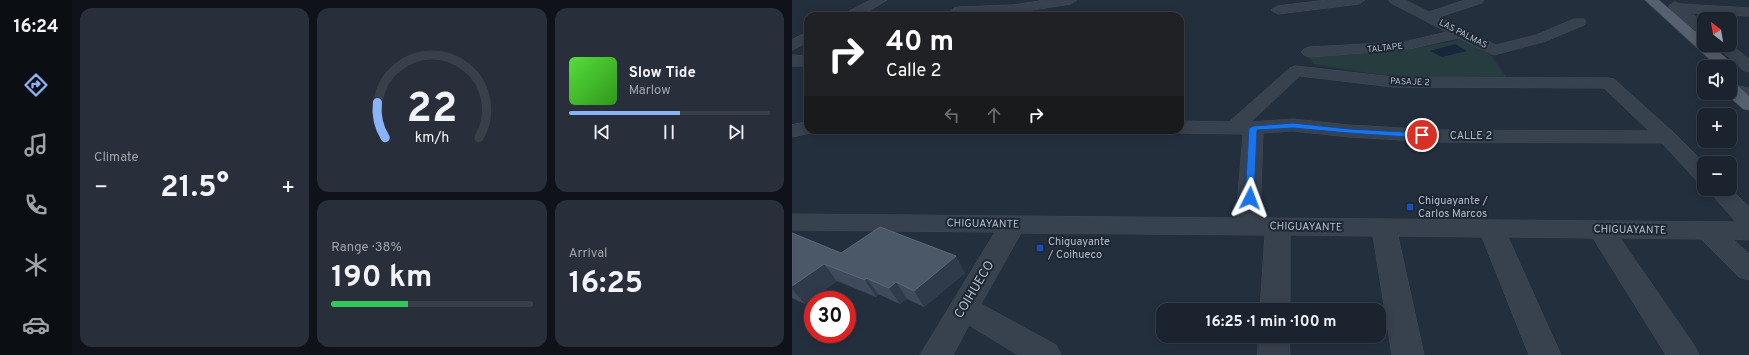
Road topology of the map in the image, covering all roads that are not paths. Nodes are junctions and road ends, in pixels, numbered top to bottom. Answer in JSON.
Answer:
{"nodes":[{"id":1,"x":881,"y":0,"type":"edge"},
{"id":2,"x":1071,"y":0,"type":"edge"},
{"id":3,"x":1359,"y":0,"type":"edge"},
{"id":4,"x":1395,"y":0,"type":"edge"},
{"id":5,"x":1478,"y":0,"type":"edge"},
{"id":6,"x":1636,"y":0,"type":"edge"},
{"id":7,"x":1651,"y":0,"type":"edge"},
{"id":8,"x":1739,"y":0,"type":"edge"},
{"id":9,"x":1016,"y":4,"type":"edge"},
{"id":10,"x":1673,"y":4,"type":"edge"},
{"id":11,"x":1749,"y":7,"type":"edge"},
{"id":12,"x":1278,"y":10,"type":"dead end"},
{"id":13,"x":858,"y":12,"type":"edge"},
{"id":14,"x":958,"y":12,"type":"edge"},
{"id":15,"x":1749,"y":12,"type":"edge"},
{"id":16,"x":1429,"y":16,"type":"junction"},
{"id":17,"x":1579,"y":22,"type":"dead end"},
{"id":18,"x":1697,"y":24,"type":"edge"},
{"id":19,"x":1460,"y":33,"type":"junction"},
{"id":20,"x":804,"y":38,"type":"edge"},
{"id":21,"x":792,"y":46,"type":"edge"},
{"id":22,"x":1309,"y":52,"type":"dead end"},
{"id":23,"x":1730,"y":52,"type":"edge"},
{"id":24,"x":1700,"y":60,"type":"edge"},
{"id":25,"x":1719,"y":60,"type":"edge"},
{"id":26,"x":1749,"y":68,"type":"edge"},
{"id":27,"x":1737,"y":76,"type":"edge"},
{"id":28,"x":1749,"y":87,"type":"edge"},
{"id":29,"x":1737,"y":90,"type":"edge"},
{"id":30,"x":1749,"y":93,"type":"edge"},
{"id":31,"x":1737,"y":94,"type":"edge"},
{"id":32,"x":1749,"y":105,"type":"edge"},
{"id":33,"x":1244,"y":127,"type":"junction"},
{"id":34,"x":1184,"y":128,"type":"edge"},
{"id":35,"x":804,"y":129,"type":"edge"},
{"id":36,"x":792,"y":131,"type":"edge"},
{"id":37,"x":1667,"y":137,"type":"junction"},
{"id":38,"x":1697,"y":168,"type":"edge"},
{"id":39,"x":1725,"y":196,"type":"edge"},
{"id":40,"x":1749,"y":221,"type":"edge"},
{"id":41,"x":792,"y":222,"type":"edge"},
{"id":42,"x":1014,"y":224,"type":"junction"},
{"id":43,"x":1248,"y":226,"type":"junction"},
{"id":44,"x":1278,"y":226,"type":"junction"},
{"id":45,"x":1384,"y":228,"type":"junction"},
{"id":46,"x":1491,"y":228,"type":"junction"},
{"id":47,"x":1601,"y":230,"type":"junction"},
{"id":48,"x":1708,"y":231,"type":"junction"},
{"id":49,"x":1749,"y":231,"type":"edge"},
{"id":50,"x":1749,"y":270,"type":"edge"},
{"id":51,"x":1275,"y":303,"type":"edge"},
{"id":52,"x":964,"y":308,"type":"junction"},
{"id":53,"x":1274,"y":343,"type":"edge"},
{"id":54,"x":936,"y":355,"type":"edge"},
{"id":55,"x":1045,"y":355,"type":"edge"},
{"id":56,"x":1274,"y":355,"type":"edge"},
{"id":57,"x":1408,"y":355,"type":"edge"},
{"id":58,"x":1545,"y":355,"type":"edge"},
{"id":59,"x":1683,"y":355,"type":"edge"}],
"edges":[{"from":1,"to":13,"type":"street"},
{"from":2,"to":9,"type":"street"},
{"from":3,"to":12,"type":"street"},
{"from":4,"to":16,"type":"street","name":"LAS PALMAS"},
{"from":5,"to":16,"type":"street"},
{"from":6,"to":24,"type":"main road"},
{"from":7,"to":25,"type":"main road"},
{"from":8,"to":11,"type":"street"},
{"from":9,"to":14,"type":"street"},
{"from":10,"to":15,"type":"street"},
{"from":10,"to":18,"type":"street"},
{"from":16,"to":19,"type":"street","name":"LAS PALMAS"},
{"from":17,"to":19,"type":"street","name":"LAS PALMAS"},
{"from":19,"to":22,"type":"street","name":"TALTAPE"},
{"from":20,"to":21,"type":"street"},
{"from":23,"to":26,"type":"street"},
{"from":27,"to":28,"type":"main road"},
{"from":29,"to":30,"type":"street"},
{"from":31,"to":32,"type":"main road"},
{"from":33,"to":34,"type":"street","name":"CALLE 2"},
{"from":33,"to":37,"type":"street","name":"CALLE 2"},
{"from":33,"to":37,"type":"street","name":"PASAJE 2"},
{"from":33,"to":43,"type":"street"},
{"from":35,"to":36,"type":"street"},
{"from":37,"to":38,"type":"street"},
{"from":39,"to":40,"type":"street"},
{"from":41,"to":42,"type":"street","name":"CHIGUAYANTE"},
{"from":42,"to":43,"type":"street","name":"CHIGUAYANTE"},
{"from":42,"to":52,"type":"street","name":"COIHUECO"},
{"from":43,"to":44,"type":"street","name":"CHIGUAYANTE"},
{"from":44,"to":45,"type":"street","name":"CHIGUAYANTE"},
{"from":44,"to":51,"type":"street"},
{"from":45,"to":46,"type":"street","name":"CHIGUAYANTE"},
{"from":45,"to":57,"type":"street"},
{"from":46,"to":47,"type":"street","name":"CHIGUAYANTE"},
{"from":46,"to":58,"type":"street"},
{"from":47,"to":48,"type":"street","name":"CHIGUAYANTE"},
{"from":47,"to":59,"type":"street"},
{"from":48,"to":49,"type":"street","name":"CHIGUAYANTE"},
{"from":48,"to":50,"type":"street"},
{"from":52,"to":54,"type":"street","name":"COIHUECO"},
{"from":52,"to":55,"type":"street"},
{"from":53,"to":56,"type":"street"}]}
